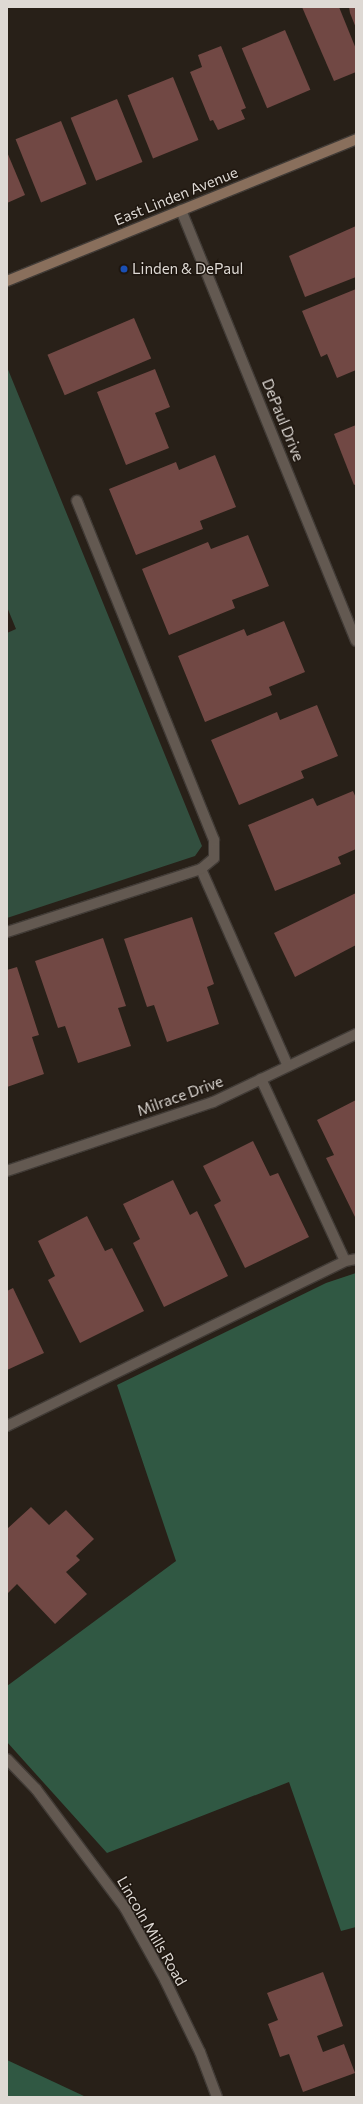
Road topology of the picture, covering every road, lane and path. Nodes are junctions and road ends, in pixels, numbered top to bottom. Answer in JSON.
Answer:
{"nodes":[{"id":1,"x":356,"y":139,"type":"edge"},
{"id":2,"x":181,"y":210,"type":"junction"},
{"id":3,"x":7,"y":281,"type":"edge"},
{"id":4,"x":77,"y":501,"type":"dead end"},
{"id":5,"x":356,"y":641,"type":"edge"},
{"id":6,"x":201,"y":869,"type":"junction"},
{"id":7,"x":7,"y":932,"type":"edge"},
{"id":8,"x":356,"y":1034,"type":"edge"},
{"id":9,"x":288,"y":1066,"type":"junction"},
{"id":10,"x":261,"y":1079,"type":"junction"},
{"id":11,"x":7,"y":1170,"type":"edge"},
{"id":12,"x":356,"y":1259,"type":"edge"},
{"id":13,"x":345,"y":1260,"type":"junction"},
{"id":14,"x":7,"y":1426,"type":"edge"},
{"id":15,"x":7,"y":1759,"type":"edge"},
{"id":16,"x":217,"y":2097,"type":"edge"}],
"edges":[{"from":1,"to":2,"type":"main road","name":"East Linden Avenue"},
{"from":2,"to":3,"type":"main road","name":"East Linden Avenue"},
{"from":2,"to":5,"type":"street","name":"DePaul Drive"},
{"from":4,"to":6,"type":"street"},
{"from":6,"to":7,"type":"street"},
{"from":6,"to":9,"type":"street"},
{"from":8,"to":9,"type":"street","name":"Milrace Drive"},
{"from":9,"to":10,"type":"street","name":"Milrace Drive"},
{"from":10,"to":11,"type":"street","name":"Milrace Drive"},
{"from":10,"to":13,"type":"street"},
{"from":12,"to":13,"type":"street"},
{"from":13,"to":14,"type":"street"},
{"from":15,"to":16,"type":"street","name":"Lincoln Mills Road"}]}
